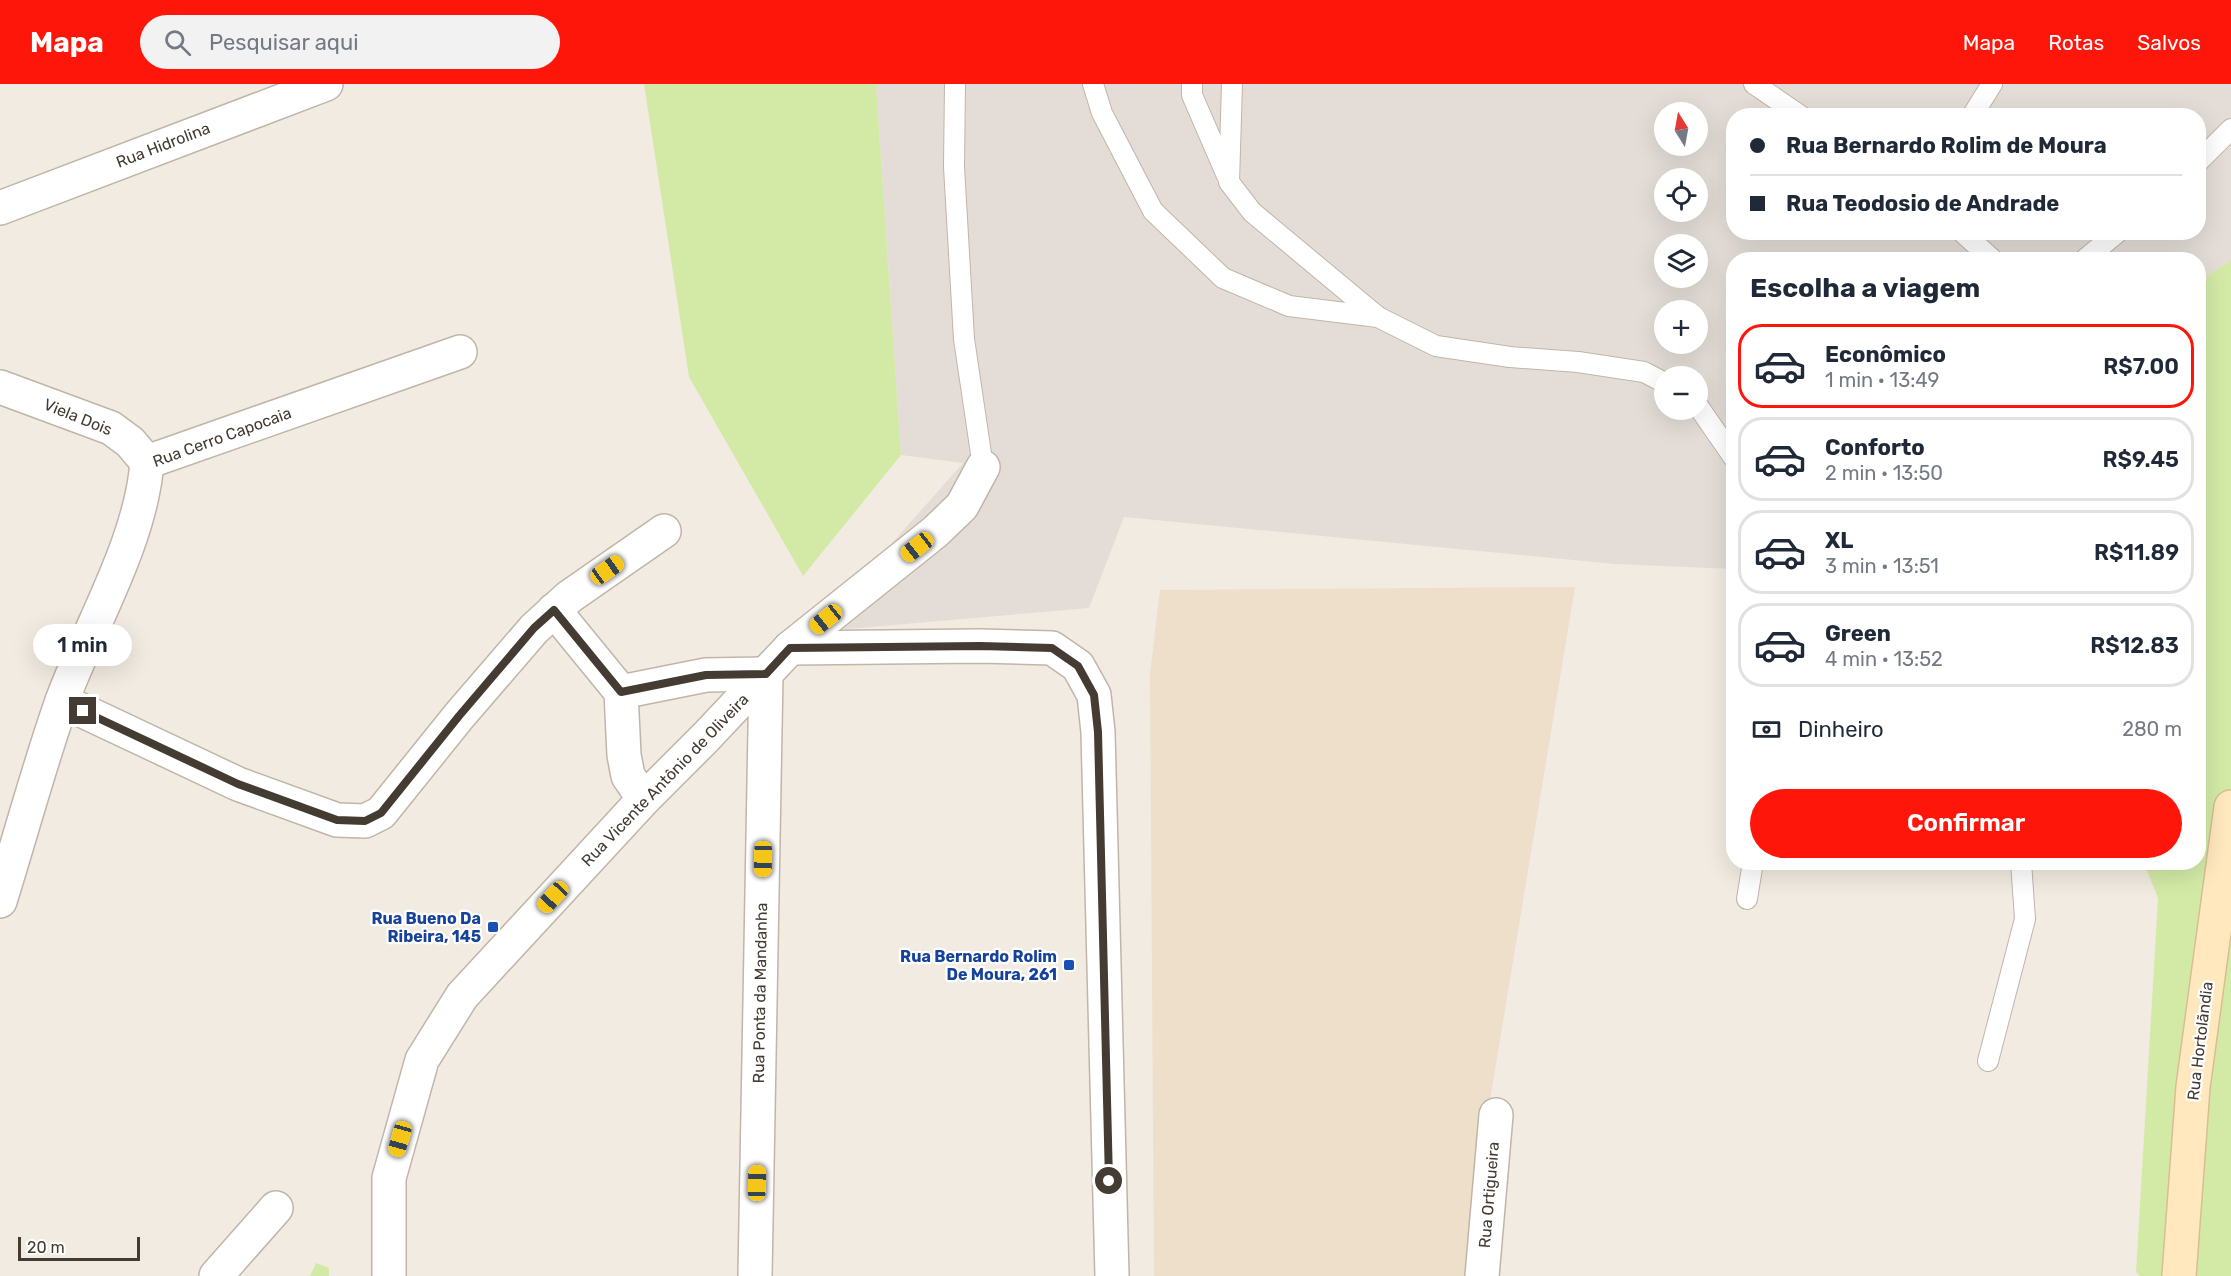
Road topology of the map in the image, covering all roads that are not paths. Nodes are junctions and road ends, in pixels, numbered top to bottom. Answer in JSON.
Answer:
{"nodes":[{"id":1,"x":326,"y":84,"type":"edge"},
{"id":2,"x":955,"y":84,"type":"edge"},
{"id":3,"x":1093,"y":84,"type":"edge"},
{"id":4,"x":1192,"y":84,"type":"edge"},
{"id":5,"x":1232,"y":84,"type":"edge"},
{"id":6,"x":1754,"y":84,"type":"edge"},
{"id":7,"x":1992,"y":84,"type":"edge"},
{"id":8,"x":1789,"y":108,"type":"edge"},
{"id":9,"x":1977,"y":108,"type":"edge"},
{"id":10,"x":2231,"y":129,"type":"edge"},
{"id":11,"x":2206,"y":154,"type":"edge"},
{"id":12,"x":1229,"y":182,"type":"junction"},
{"id":13,"x":0,"y":208,"type":"edge"},
{"id":14,"x":1971,"y":240,"type":"edge"},
{"id":15,"x":2108,"y":240,"type":"edge"},
{"id":16,"x":1984,"y":252,"type":"edge"},
{"id":17,"x":2094,"y":252,"type":"edge"},
{"id":18,"x":1378,"y":317,"type":"junction"},
{"id":19,"x":460,"y":352,"type":"dead end"},
{"id":20,"x":1654,"y":377,"type":"edge"},
{"id":21,"x":0,"y":387,"type":"edge"},
{"id":22,"x":1708,"y":420,"type":"edge"},
{"id":23,"x":1726,"y":446,"type":"edge"},
{"id":24,"x":147,"y":462,"type":"junction"},
{"id":25,"x":983,"y":467,"type":"joint"},
{"id":26,"x":664,"y":531,"type":"dead end"},
{"id":27,"x":554,"y":610,"type":"junction"},
{"id":28,"x":790,"y":648,"type":"junction"},
{"id":29,"x":766,"y":674,"type":"junction"},
{"id":30,"x":621,"y":692,"type":"junction"},
{"id":31,"x":62,"y":701,"type":"junction"},
{"id":32,"x":645,"y":799,"type":"junction"},
{"id":33,"x":2231,"y":807,"type":"edge"},
{"id":34,"x":1752,"y":870,"type":"edge"},
{"id":35,"x":2021,"y":870,"type":"edge"},
{"id":36,"x":1747,"y":899,"type":"dead end"},
{"id":37,"x":0,"y":901,"type":"edge"},
{"id":38,"x":1988,"y":1061,"type":"dead end"},
{"id":39,"x":1496,"y":1115,"type":"dead end"},
{"id":40,"x":276,"y":1208,"type":"dead end"},
{"id":41,"x":216,"y":1276,"type":"edge"},
{"id":42,"x":389,"y":1276,"type":"edge"},
{"id":43,"x":756,"y":1276,"type":"edge"},
{"id":44,"x":1112,"y":1276,"type":"edge"},
{"id":45,"x":1482,"y":1276,"type":"edge"},
{"id":46,"x":2179,"y":1276,"type":"edge"}],
"edges":[{"from":1,"to":13,"type":"street","name":"Rua Hidrolina"},
{"from":2,"to":25,"type":"lane"},
{"from":3,"to":18,"type":"lane"},
{"from":4,"to":12,"type":"lane"},
{"from":5,"to":12,"type":"lane"},
{"from":6,"to":8,"type":"lane"},
{"from":7,"to":9,"type":"lane"},
{"from":10,"to":11,"type":"lane"},
{"from":12,"to":18,"type":"lane"},
{"from":14,"to":16,"type":"lane"},
{"from":15,"to":17,"type":"lane"},
{"from":18,"to":20,"type":"lane"},
{"from":19,"to":24,"type":"street","name":"Rua Cerro Capocaia"},
{"from":21,"to":24,"type":"street","name":"Viela Dois"},
{"from":22,"to":23,"type":"lane"},
{"from":24,"to":31,"type":"street","name":"Rua Cerro Capocaia"},
{"from":25,"to":28,"type":"street","name":"Rua Vicente Antônio de Oliveira"},
{"from":26,"to":27,"type":"street"},
{"from":27,"to":30,"type":"street"},
{"from":27,"to":31,"type":"street"},
{"from":28,"to":29,"type":"street","name":"Rua Vicente Antônio de Oliveira"},
{"from":28,"to":44,"type":"street"},
{"from":29,"to":30,"type":"street"},
{"from":29,"to":32,"type":"street","name":"Rua Vicente Antônio de Oliveira"},
{"from":29,"to":43,"type":"street","name":"Rua Ponta da Mandanha"},
{"from":30,"to":32,"type":"street"},
{"from":31,"to":37,"type":"street","name":"Rua Cerro Capocaia"},
{"from":32,"to":42,"type":"street","name":"Rua Vicente Antônio de Oliveira"},
{"from":33,"to":46,"type":"street","name":"Rua Hortolãndia"},
{"from":34,"to":36,"type":"lane"},
{"from":35,"to":38,"type":"lane"},
{"from":39,"to":45,"type":"street","name":"Rua Ortigueira"},
{"from":40,"to":41,"type":"street"}]}
